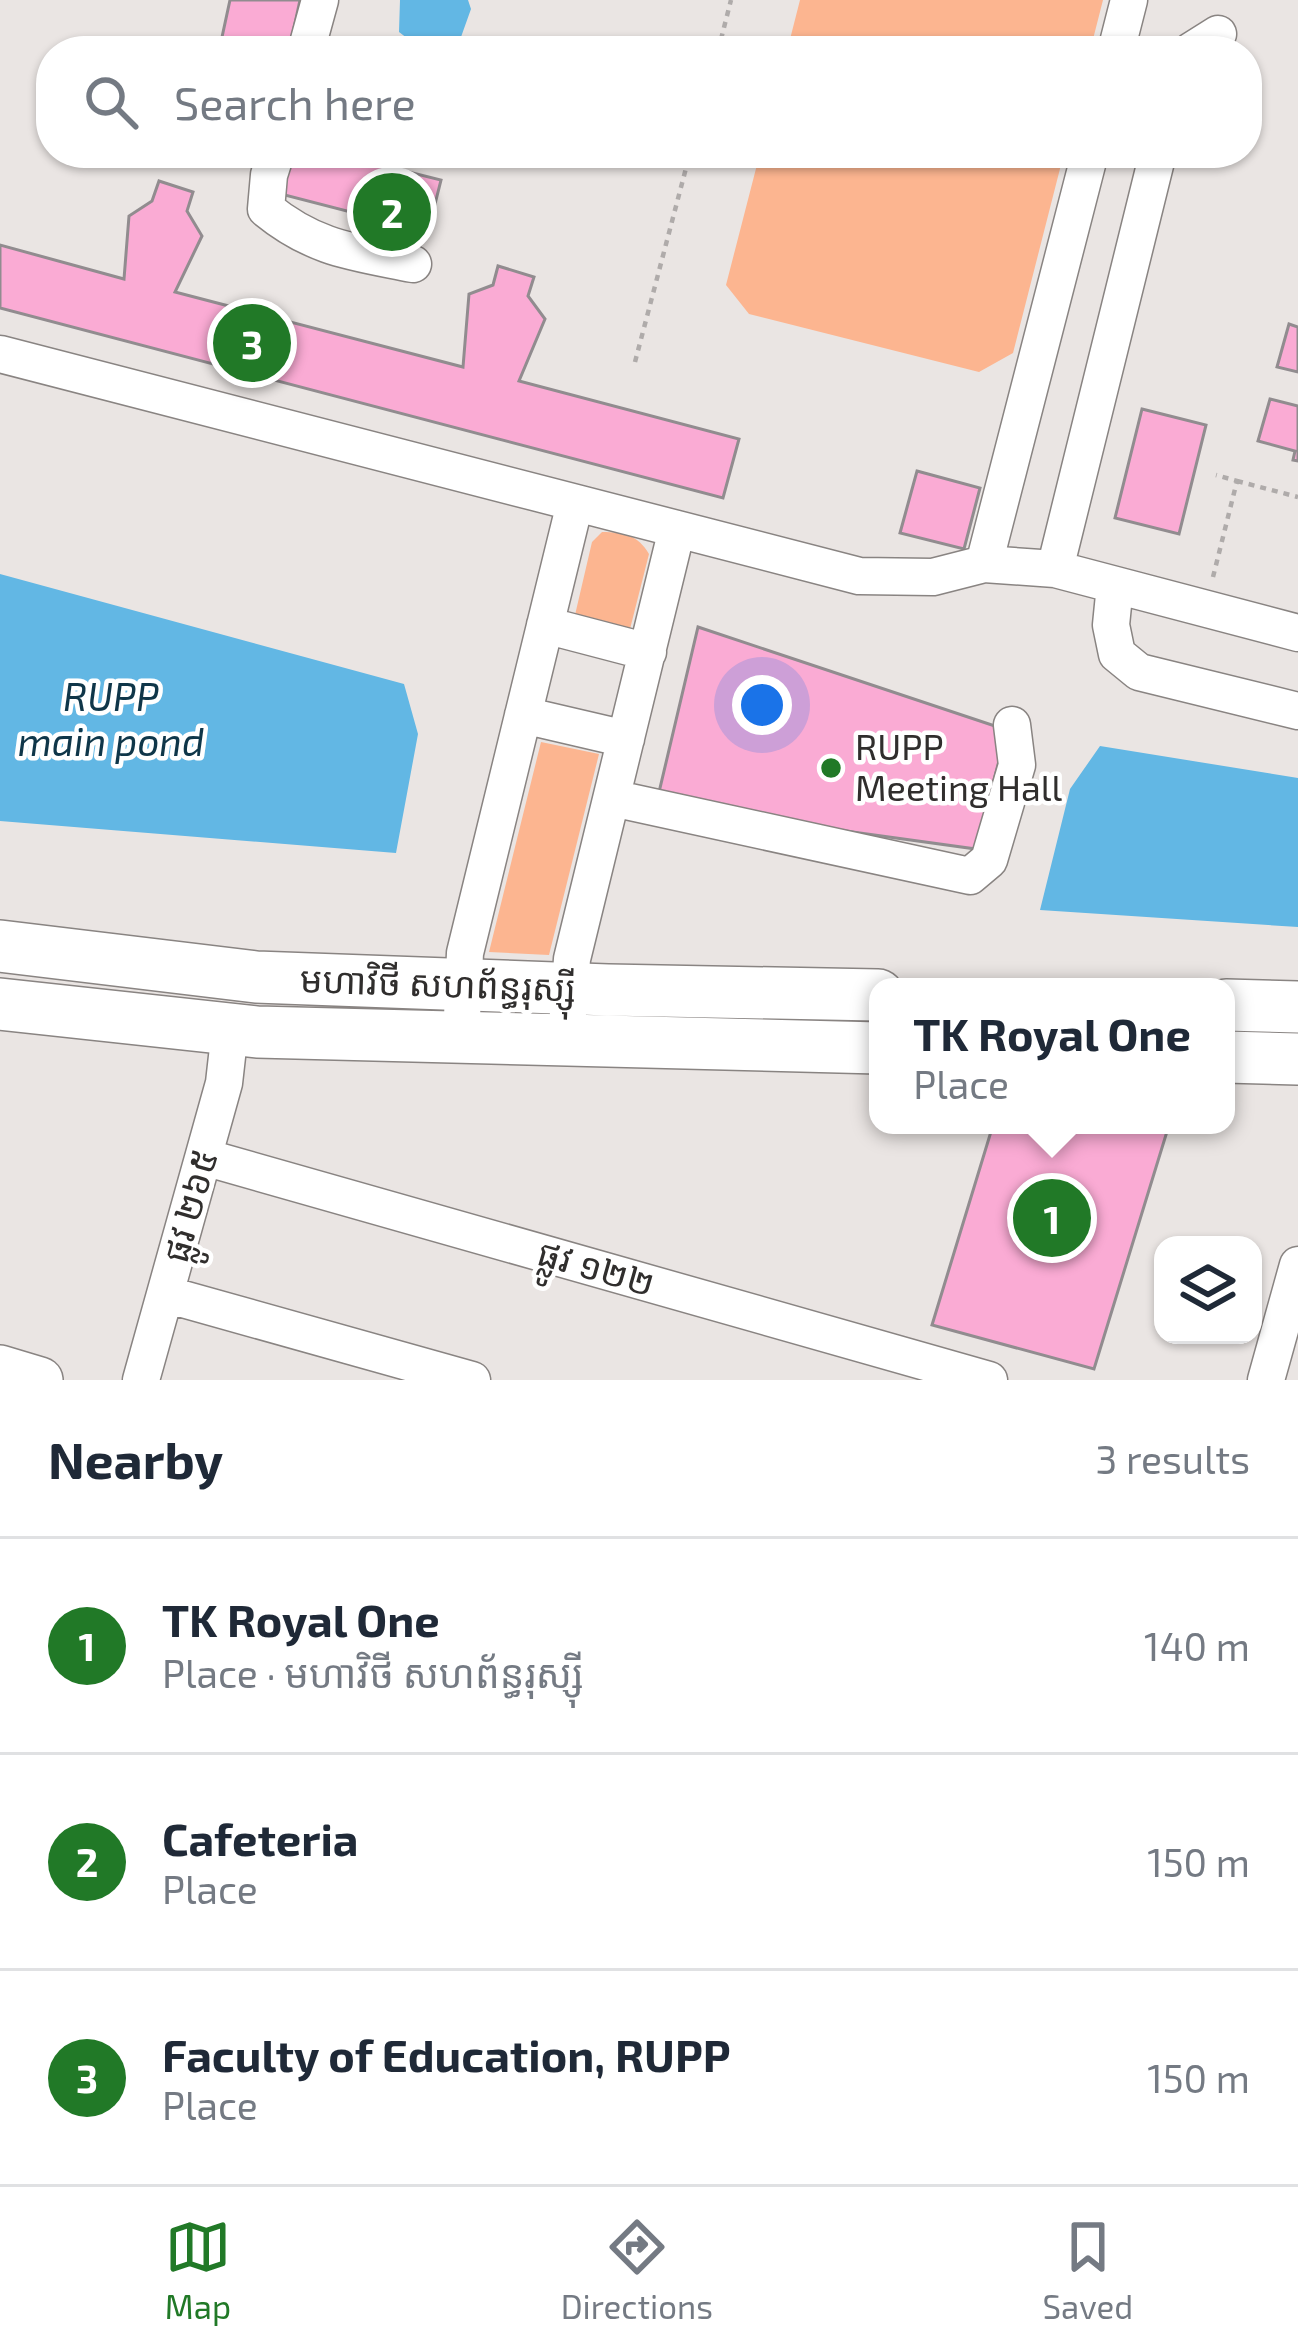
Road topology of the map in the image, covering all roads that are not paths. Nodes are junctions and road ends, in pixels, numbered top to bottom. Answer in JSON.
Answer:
{"nodes":[{"id":1,"x":320,"y":0,"type":"edge"},
{"id":2,"x":1130,"y":0,"type":"edge"},
{"id":3,"x":310,"y":36,"type":"edge"},
{"id":4,"x":1120,"y":36,"type":"edge"},
{"id":5,"x":273,"y":168,"type":"edge"},
{"id":6,"x":1086,"y":168,"type":"edge"},
{"id":7,"x":1154,"y":168,"type":"edge"},
{"id":8,"x":413,"y":264,"type":"dead end"},
{"id":9,"x":1046,"y":324,"type":"junction"},
{"id":10,"x":1110,"y":341,"type":"junction"},
{"id":11,"x":0,"y":354,"type":"edge"},
{"id":12,"x":575,"y":503,"type":"junction"},
{"id":13,"x":677,"y":529,"type":"junction"},
{"id":14,"x":984,"y":564,"type":"junction"},
{"id":15,"x":1054,"y":569,"type":"junction"},
{"id":16,"x":1115,"y":585,"type":"junction"},
{"id":17,"x":545,"y":625,"type":"junction"},
{"id":18,"x":1298,"y":632,"type":"edge"},
{"id":19,"x":647,"y":652,"type":"junction"},
{"id":20,"x":1298,"y":711,"type":"edge"},
{"id":21,"x":524,"y":715,"type":"junction"},
{"id":22,"x":1012,"y":725,"type":"dead end"},
{"id":23,"x":626,"y":739,"type":"junction"},
{"id":24,"x":611,"y":799,"type":"junction"},
{"id":25,"x":0,"y":946,"type":"edge"},
{"id":26,"x":462,"y":985,"type":"junction"},
{"id":27,"x":568,"y":989,"type":"junction"},
{"id":28,"x":869,"y":995,"type":"edge"},
{"id":29,"x":0,"y":1004,"type":"edge"},
{"id":30,"x":1235,"y":1005,"type":"edge"},
{"id":31,"x":1298,"y":1007,"type":"edge"},
{"id":32,"x":230,"y":1030,"type":"junction"},
{"id":33,"x":461,"y":1039,"type":"junction"},
{"id":34,"x":566,"y":1040,"type":"junction"},
{"id":35,"x":869,"y":1048,"type":"edge"},
{"id":36,"x":1235,"y":1058,"type":"edge"},
{"id":37,"x":1298,"y":1059,"type":"edge"},
{"id":38,"x":204,"y":1156,"type":"junction"},
{"id":39,"x":1298,"y":1265,"type":"edge"},
{"id":40,"x":165,"y":1294,"type":"junction"},
{"id":41,"x":1293,"y":1304,"type":"edge"},
{"id":42,"x":0,"y":1368,"type":"edge"},
{"id":43,"x":40,"y":1380,"type":"edge"},
{"id":44,"x":141,"y":1380,"type":"edge"},
{"id":45,"x":472,"y":1380,"type":"edge"},
{"id":46,"x":989,"y":1380,"type":"edge"},
{"id":47,"x":1266,"y":1380,"type":"edge"}],
"edges":[{"from":1,"to":3,"type":"street"},
{"from":2,"to":4,"type":"street"},
{"from":5,"to":8,"type":"street"},
{"from":6,"to":9,"type":"street"},
{"from":7,"to":10,"type":"street"},
{"from":9,"to":10,"type":"street"},
{"from":9,"to":14,"type":"street"},
{"from":10,"to":15,"type":"street"},
{"from":11,"to":12,"type":"street"},
{"from":12,"to":13,"type":"street"},
{"from":12,"to":17,"type":"street"},
{"from":13,"to":14,"type":"street"},
{"from":13,"to":19,"type":"street"},
{"from":14,"to":15,"type":"street"},
{"from":15,"to":16,"type":"street"},
{"from":16,"to":18,"type":"street"},
{"from":16,"to":20,"type":"street"},
{"from":17,"to":19,"type":"street"},
{"from":17,"to":21,"type":"street"},
{"from":19,"to":23,"type":"street"},
{"from":21,"to":23,"type":"street"},
{"from":21,"to":26,"type":"street"},
{"from":22,"to":24,"type":"street"},
{"from":23,"to":24,"type":"street"},
{"from":24,"to":27,"type":"street"},
{"from":25,"to":26,"type":"highway","name":"មហាវិថី សហព័ន្ធរុស្ស៊ី"},
{"from":26,"to":27,"type":"highway","name":"មហាវិថី សហព័ន្ធរុស្ស៊ី"},
{"from":26,"to":33,"type":"street"},
{"from":27,"to":28,"type":"highway","name":"មហាវិថី សហព័ន្ធរុស្ស៊ី"},
{"from":27,"to":34,"type":"street"},
{"from":29,"to":32,"type":"highway","name":"មហាវិថី សហព័ន្ធរុស្ស៊ី"},
{"from":30,"to":31,"type":"highway"},
{"from":32,"to":33,"type":"highway","name":"មហាវិថី សហព័ន្ធរុស្ស៊ី"},
{"from":32,"to":38,"type":"street","name":"ផ្លូវ ២៦៥"},
{"from":33,"to":34,"type":"highway","name":"មហាវិថី សហព័ន្ធរុស្ស៊ី"},
{"from":34,"to":35,"type":"highway","name":"មហាវិថី សហព័ន្ធរុស្ស៊ី"},
{"from":36,"to":37,"type":"highway"},
{"from":38,"to":40,"type":"street","name":"ផ្លូវ ២៦៥"},
{"from":38,"to":46,"type":"street","name":"ផ្លូវ ១២២"},
{"from":39,"to":41,"type":"street"},
{"from":40,"to":44,"type":"street","name":"ផ្លូវ ២៦៥"},
{"from":40,"to":45,"type":"street"},
{"from":41,"to":47,"type":"street"},
{"from":42,"to":43,"type":"main road"}]}
